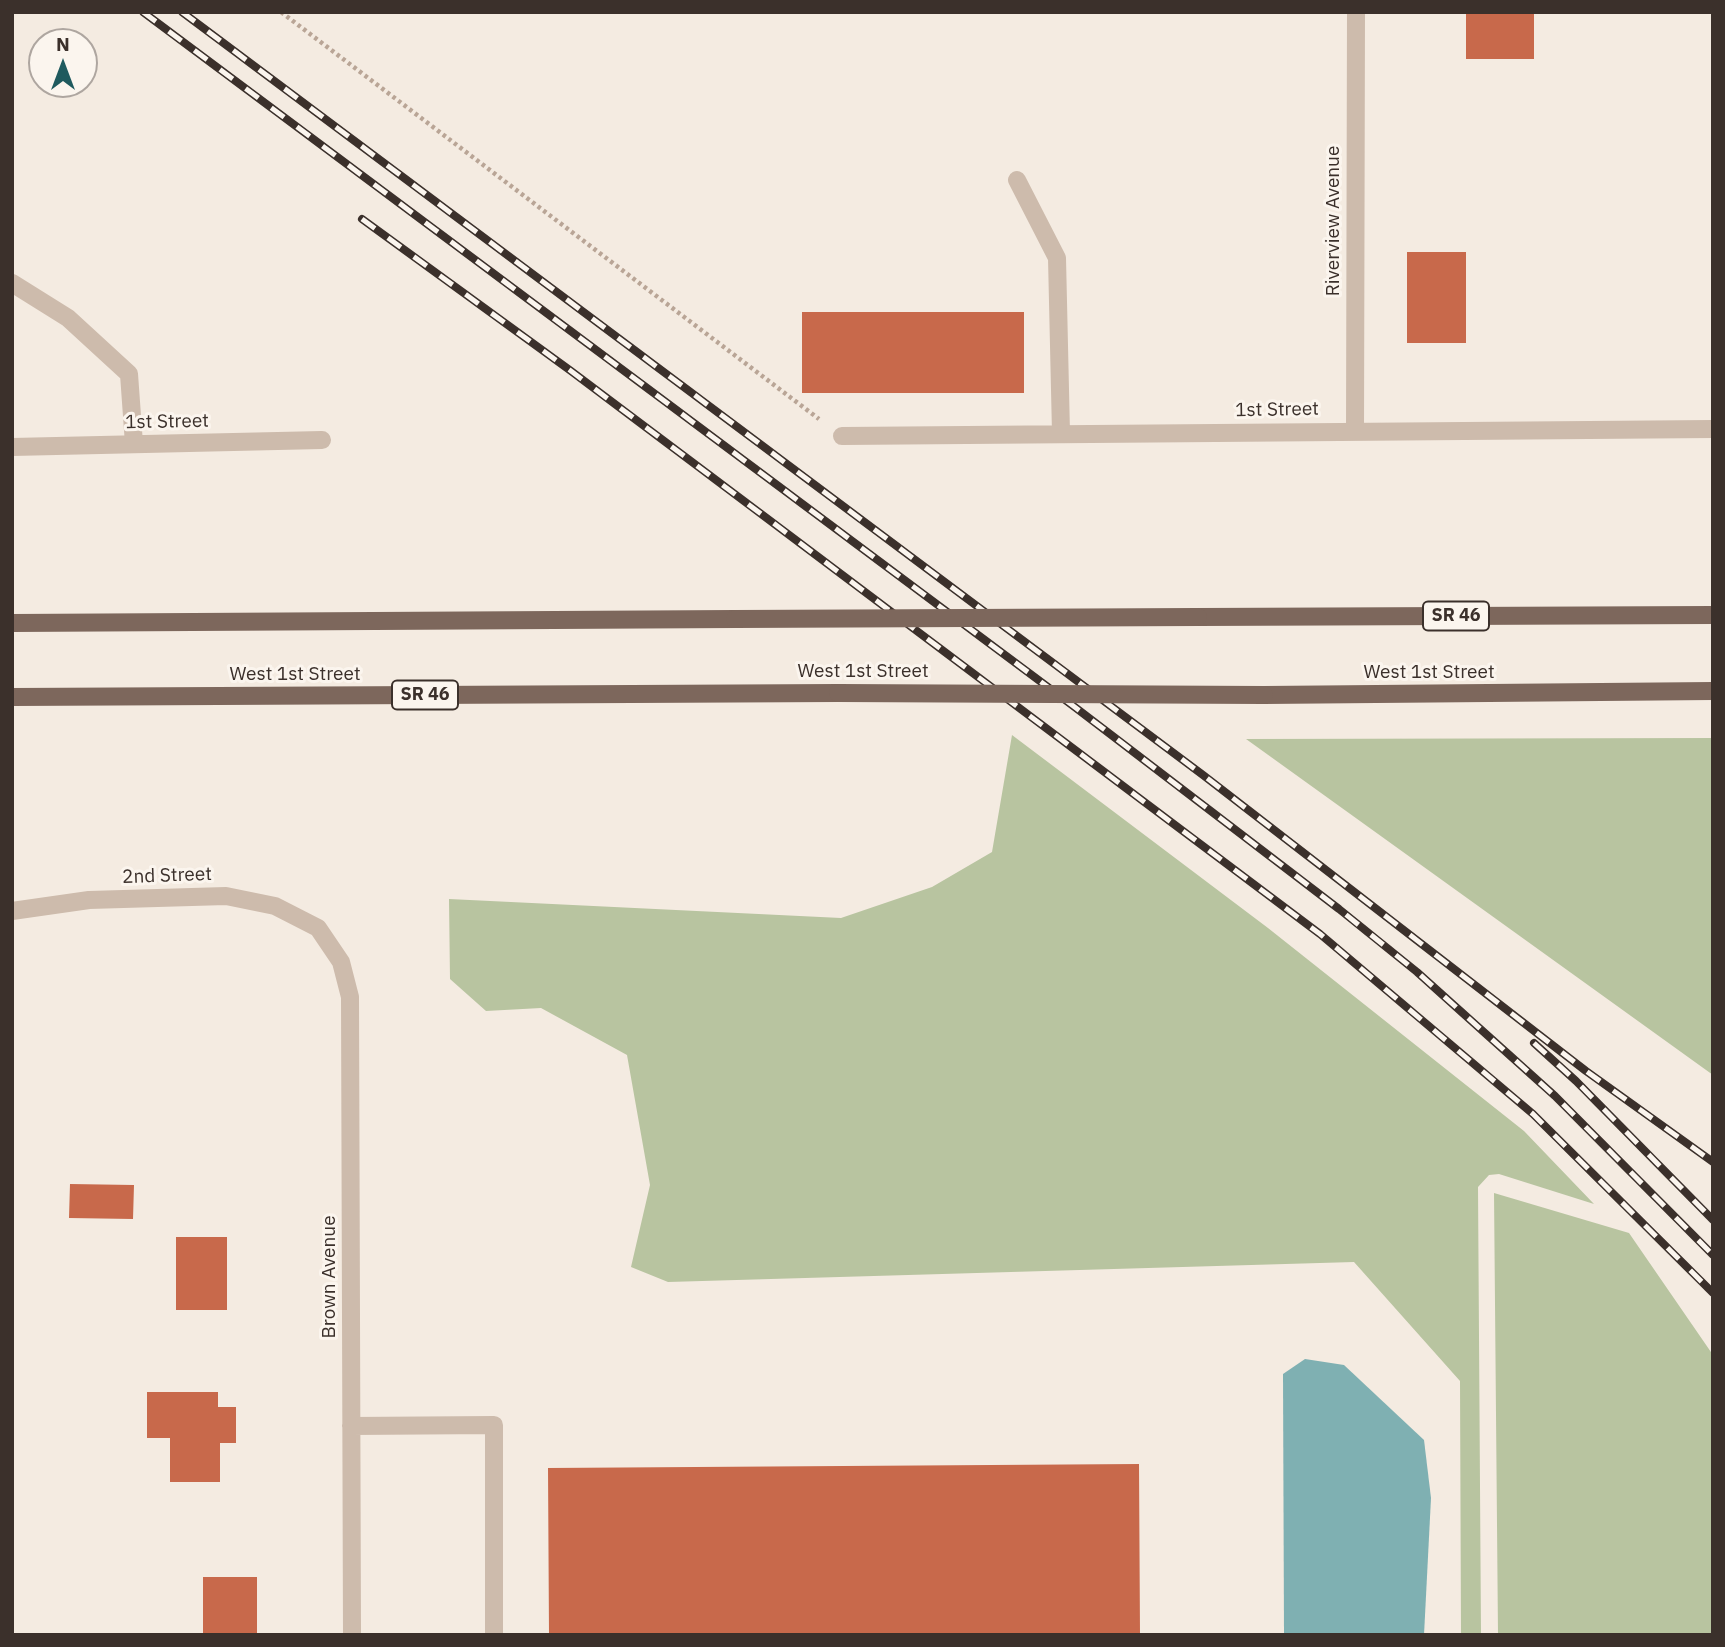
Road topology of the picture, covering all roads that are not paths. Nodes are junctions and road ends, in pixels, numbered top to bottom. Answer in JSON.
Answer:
{"nodes":[{"id":1,"x":1356,"y":12,"type":"edge"},
{"id":2,"x":1017,"y":180,"type":"dead end"},
{"id":3,"x":12,"y":283,"type":"edge"},
{"id":4,"x":1713,"y":429,"type":"edge"},
{"id":5,"x":1355,"y":430,"type":"junction"},
{"id":6,"x":1061,"y":433,"type":"junction"},
{"id":7,"x":842,"y":436,"type":"road end"},
{"id":8,"x":322,"y":440,"type":"dead end"},
{"id":9,"x":134,"y":444,"type":"junction"},
{"id":10,"x":12,"y":447,"type":"edge"},
{"id":11,"x":1713,"y":615,"type":"edge"},
{"id":12,"x":12,"y":622,"type":"edge"},
{"id":13,"x":1713,"y":691,"type":"edge"},
{"id":14,"x":12,"y":697,"type":"edge"},
{"id":15,"x":12,"y":911,"type":"edge"},
{"id":16,"x":318,"y":928,"type":"joint"},
{"id":17,"x":351,"y":1426,"type":"junction"},
{"id":18,"x":352,"y":1635,"type":"edge"},
{"id":19,"x":494,"y":1635,"type":"edge"}],
"edges":[{"from":1,"to":5,"type":"street","name":"Riverview Avenue"},
{"from":2,"to":6,"type":"street"},
{"from":3,"to":9,"type":"street"},
{"from":4,"to":5,"type":"street","name":"1st Street"},
{"from":5,"to":6,"type":"street","name":"1st Street"},
{"from":6,"to":7,"type":"street","name":"1st Street"},
{"from":8,"to":9,"type":"street","name":"1st Street"},
{"from":9,"to":10,"type":"street","name":"1st Street"},
{"from":11,"to":12,"type":"main road","number":"SR 46","bridge":true},
{"from":13,"to":14,"type":"main road","name":"West 1st Street","number":"SR 46","bridge":true},
{"from":15,"to":16,"type":"street","name":"2nd Street"},
{"from":16,"to":17,"type":"street","name":"Brown Avenue"},
{"from":17,"to":18,"type":"street","name":"Brown Avenue"},
{"from":17,"to":19,"type":"street"}]}
